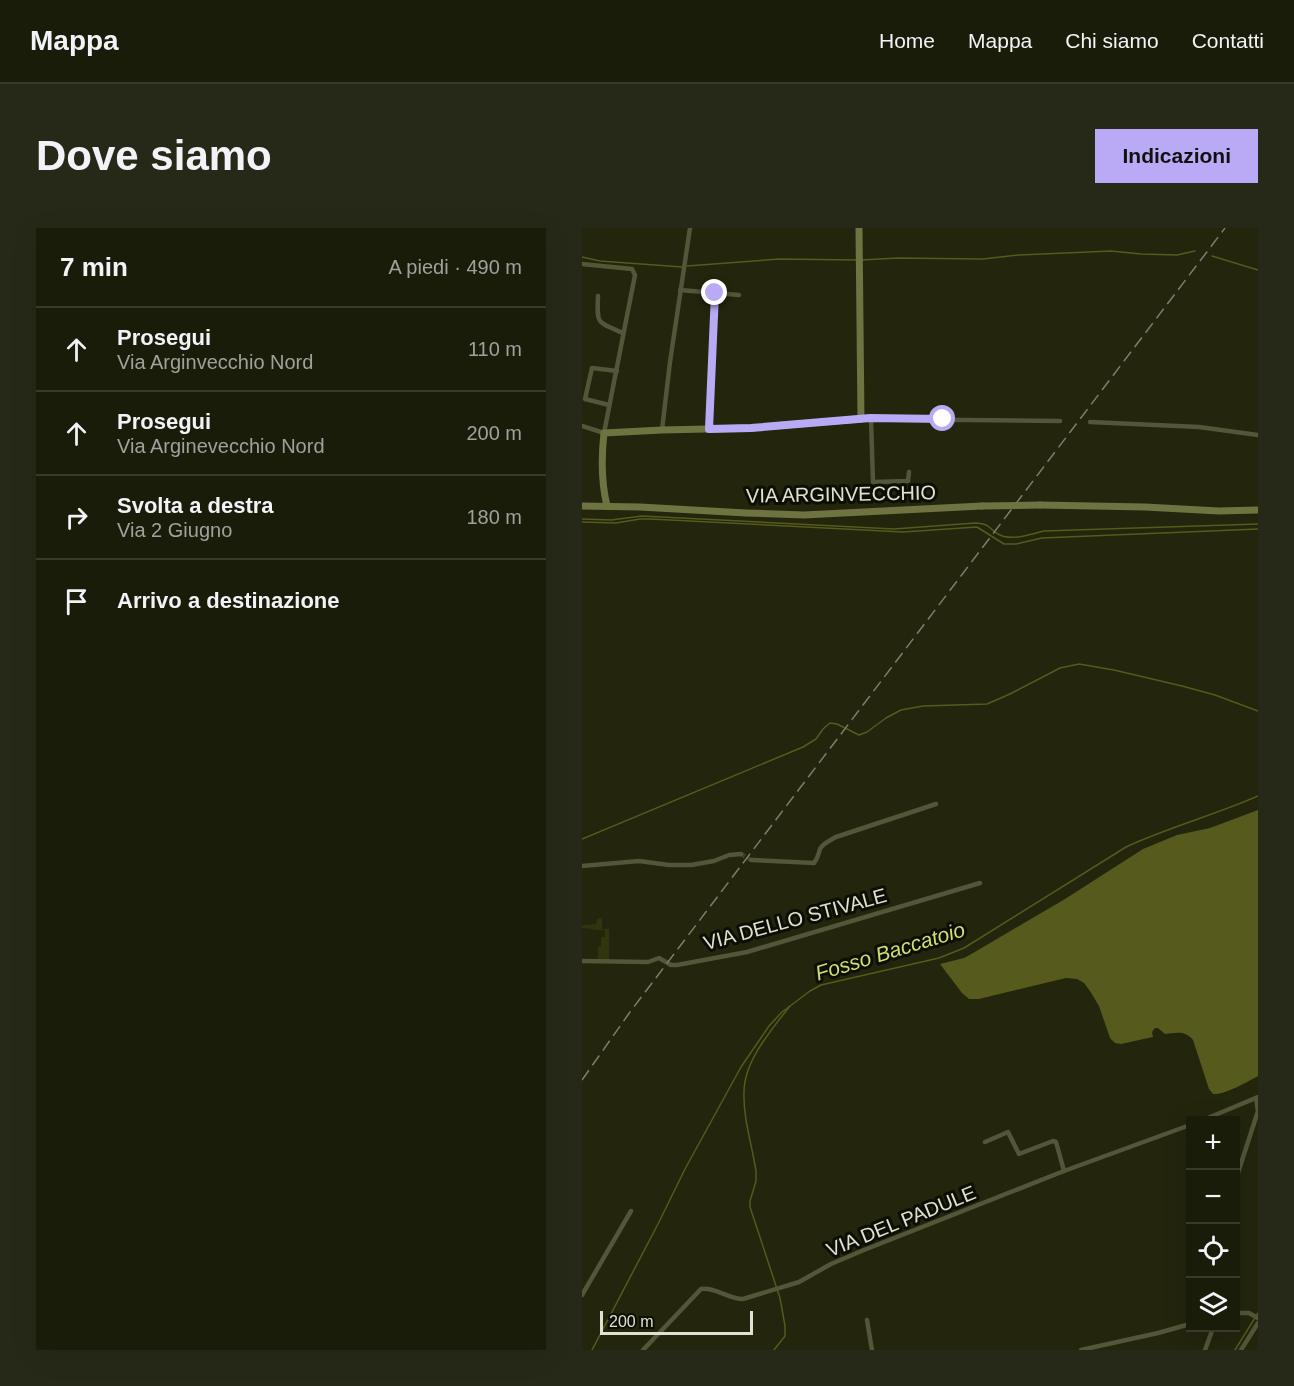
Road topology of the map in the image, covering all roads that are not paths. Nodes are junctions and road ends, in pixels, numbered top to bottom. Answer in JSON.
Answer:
{"nodes":[{"id":1,"x":690,"y":228,"type":"edge"},
{"id":2,"x":860,"y":228,"type":"edge"},
{"id":3,"x":582,"y":264,"type":"edge"},
{"id":4,"x":680,"y":290,"type":"junction"},
{"id":5,"x":715,"y":293,"type":"junction"},
{"id":6,"x":739,"y":295,"type":"dead end"},
{"id":7,"x":598,"y":296,"type":"dead end"},
{"id":8,"x":623,"y":333,"type":"junction"},
{"id":9,"x":617,"y":371,"type":"junction"},
{"id":10,"x":609,"y":405,"type":"junction"},
{"id":11,"x":870,"y":418,"type":"junction"},
{"id":12,"x":861,"y":419,"type":"junction"},
{"id":13,"x":1060,"y":421,"type":"dead end"},
{"id":14,"x":1090,"y":422,"type":"dead end"},
{"id":15,"x":582,"y":426,"type":"edge"},
{"id":16,"x":709,"y":429,"type":"junction"},
{"id":17,"x":662,"y":430,"type":"junction"},
{"id":18,"x":604,"y":433,"type":"junction"},
{"id":19,"x":1258,"y":435,"type":"edge"},
{"id":20,"x":909,"y":472,"type":"dead end"},
{"id":21,"x":582,"y":506,"type":"edge"},
{"id":22,"x":607,"y":506,"type":"junction"},
{"id":23,"x":1258,"y":510,"type":"edge"},
{"id":24,"x":936,"y":804,"type":"dead end"},
{"id":25,"x":741,"y":854,"type":"dead end"},
{"id":26,"x":751,"y":860,"type":"tunnel mouth"},
{"id":27,"x":582,"y":866,"type":"edge"},
{"id":28,"x":980,"y":883,"type":"dead end"},
{"id":29,"x":582,"y":962,"type":"edge"},
{"id":30,"x":1257,"y":1098,"type":"edge"},
{"id":31,"x":1213,"y":1116,"type":"edge"},
{"id":32,"x":1186,"y":1127,"type":"edge"},
{"id":33,"x":985,"y":1142,"type":"dead end"},
{"id":34,"x":1239,"y":1170,"type":"edge"},
{"id":35,"x":1064,"y":1171,"type":"junction"},
{"id":36,"x":631,"y":1211,"type":"dead end"},
{"id":37,"x":582,"y":1294,"type":"edge"},
{"id":38,"x":1240,"y":1314,"type":"edge"},
{"id":39,"x":1256,"y":1316,"type":"edge"},
{"id":40,"x":867,"y":1320,"type":"dead end"},
{"id":41,"x":1258,"y":1323,"type":"edge"},
{"id":42,"x":1186,"y":1325,"type":"edge"},
{"id":43,"x":1212,"y":1332,"type":"edge"},
{"id":44,"x":643,"y":1350,"type":"edge"},
{"id":45,"x":872,"y":1350,"type":"edge"},
{"id":46,"x":1081,"y":1350,"type":"edge"},
{"id":47,"x":1205,"y":1350,"type":"edge"},
{"id":48,"x":1241,"y":1350,"type":"edge"}],
"edges":[{"from":1,"to":4,"type":"street"},
{"from":2,"to":12,"type":"main road"},
{"from":3,"to":8,"type":"street"},
{"from":4,"to":5,"type":"street"},
{"from":4,"to":17,"type":"street"},
{"from":5,"to":6,"type":"street"},
{"from":5,"to":16,"type":"street"},
{"from":7,"to":8,"type":"street"},
{"from":8,"to":9,"type":"street"},
{"from":9,"to":10,"type":"street"},
{"from":9,"to":10,"type":"street"},
{"from":10,"to":18,"type":"street"},
{"from":11,"to":12,"type":"street"},
{"from":11,"to":13,"type":"street"},
{"from":11,"to":20,"type":"street"},
{"from":12,"to":16,"type":"main road"},
{"from":14,"to":19,"type":"street"},
{"from":15,"to":18,"type":"street"},
{"from":16,"to":17,"type":"main road"},
{"from":17,"to":18,"type":"main road"},
{"from":18,"to":22,"type":"main road"},
{"from":21,"to":22,"type":"main road","name":"VIA ARGINVECCHIO"},
{"from":22,"to":23,"type":"main road","name":"VIA ARGINVECCHIO","bridge":true},
{"from":24,"to":26,"type":"street"},
{"from":25,"to":27,"type":"street"},
{"from":28,"to":29,"type":"street","name":"VIA DELLO STIVALE"},
{"from":30,"to":31,"type":"street"},
{"from":30,"to":34,"type":"street"},
{"from":32,"to":35,"type":"street","name":"VIA DEL PADULE"},
{"from":33,"to":35,"type":"street"},
{"from":35,"to":44,"type":"street","name":"VIA DEL PADULE"},
{"from":36,"to":37,"type":"street"},
{"from":38,"to":39,"type":"street"},
{"from":40,"to":45,"type":"street"},
{"from":41,"to":48,"type":"street"},
{"from":42,"to":46,"type":"street"},
{"from":43,"to":47,"type":"street"}]}
